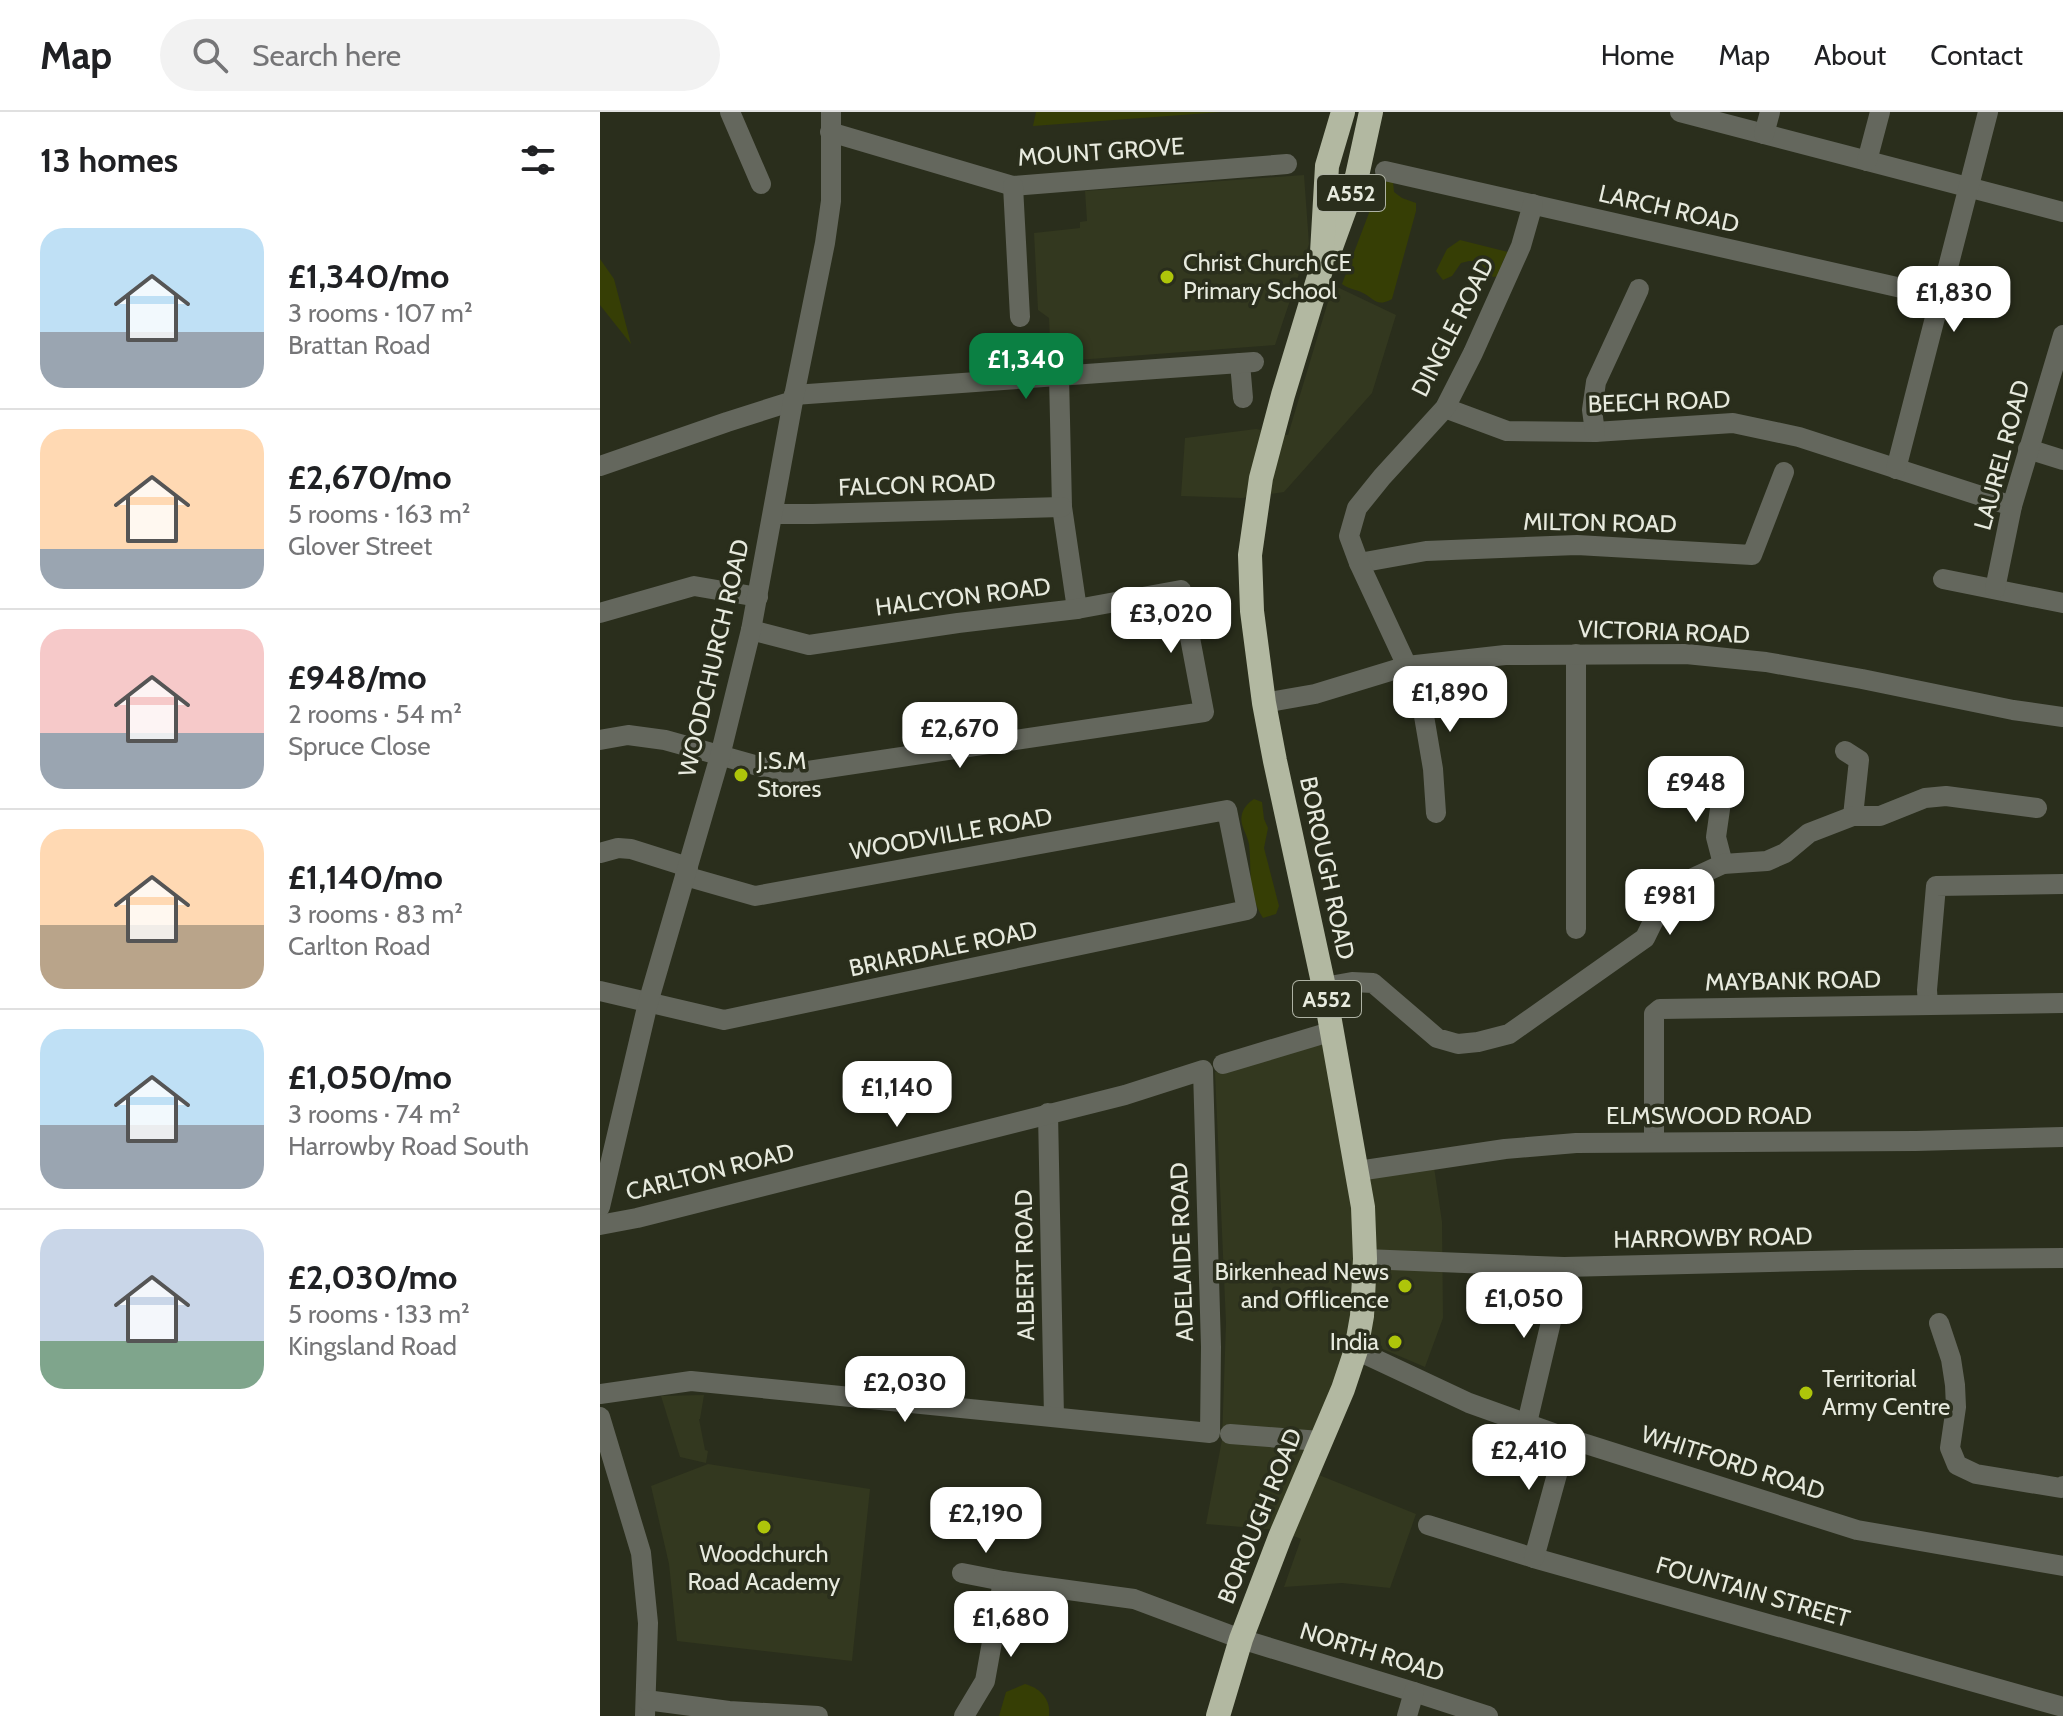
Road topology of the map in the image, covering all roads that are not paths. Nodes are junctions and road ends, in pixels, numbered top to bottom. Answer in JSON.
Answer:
{"nodes":[{"id":1,"x":730,"y":112,"type":"edge"},
{"id":2,"x":1328,"y":112,"type":"edge"},
{"id":3,"x":1343,"y":112,"type":"edge"},
{"id":4,"x":1371,"y":112,"type":"edge"},
{"id":5,"x":1680,"y":112,"type":"edge"},
{"id":6,"x":1770,"y":112,"type":"edge"},
{"id":7,"x":1880,"y":112,"type":"edge"},
{"id":8,"x":1988,"y":112,"type":"edge"},
{"id":9,"x":830,"y":122,"type":"edge"},
{"id":10,"x":1764,"y":134,"type":"junction"},
{"id":11,"x":1867,"y":161,"type":"junction"},
{"id":12,"x":1287,"y":164,"type":"dead end"},
{"id":13,"x":1327,"y":166,"type":"junction"},
{"id":14,"x":1385,"y":171,"type":"dead end"},
{"id":15,"x":761,"y":184,"type":"dead end"},
{"id":16,"x":1013,"y":186,"type":"junction"},
{"id":17,"x":1969,"y":188,"type":"junction"},
{"id":18,"x":1533,"y":204,"type":"junction"},
{"id":19,"x":2063,"y":212,"type":"edge"},
{"id":20,"x":1321,"y":270,"type":"junction"},
{"id":21,"x":1639,"y":289,"type":"dead end"},
{"id":22,"x":1941,"y":297,"type":"junction"},
{"id":23,"x":1020,"y":317,"type":"dead end"},
{"id":24,"x":2063,"y":335,"type":"edge"},
{"id":25,"x":1059,"y":376,"type":"junction"},
{"id":26,"x":794,"y":398,"type":"junction"},
{"id":27,"x":1243,"y":398,"type":"dead end"},
{"id":28,"x":1445,"y":408,"type":"junction"},
{"id":29,"x":1595,"y":432,"type":"junction"},
{"id":30,"x":2028,"y":449,"type":"junction"},
{"id":31,"x":2063,"y":460,"type":"edge"},
{"id":32,"x":600,"y":466,"type":"edge"},
{"id":33,"x":1896,"y":469,"type":"junction"},
{"id":34,"x":1784,"y":472,"type":"dead end"},
{"id":35,"x":2012,"y":506,"type":"junction"},
{"id":36,"x":1062,"y":507,"type":"junction"},
{"id":37,"x":773,"y":514,"type":"junction"},
{"id":38,"x":1359,"y":563,"type":"junction"},
{"id":39,"x":1943,"y":579,"type":"dead end"},
{"id":40,"x":1995,"y":589,"type":"junction"},
{"id":41,"x":758,"y":597,"type":"junction"},
{"id":42,"x":2063,"y":603,"type":"edge"},
{"id":43,"x":1077,"y":609,"type":"junction"},
{"id":44,"x":600,"y":613,"type":"edge"},
{"id":45,"x":751,"y":630,"type":"junction"},
{"id":46,"x":1576,"y":654,"type":"junction"},
{"id":47,"x":1407,"y":666,"type":"junction"},
{"id":48,"x":1264,"y":703,"type":"junction"},
{"id":49,"x":2063,"y":717,"type":"edge"},
{"id":50,"x":600,"y":740,"type":"edge"},
{"id":51,"x":1845,"y":751,"type":"dead end"},
{"id":52,"x":720,"y":756,"type":"junction"},
{"id":53,"x":1724,"y":781,"type":"dead end"},
{"id":54,"x":2037,"y":808,"type":"dead end"},
{"id":55,"x":1436,"y":813,"type":"dead end"},
{"id":56,"x":1853,"y":816,"type":"junction"},
{"id":57,"x":600,"y":853,"type":"edge"},
{"id":58,"x":1723,"y":864,"type":"junction"},
{"id":59,"x":686,"y":872,"type":"junction"},
{"id":60,"x":2063,"y":884,"type":"edge"},
{"id":61,"x":1247,"y":910,"type":"joint"},
{"id":62,"x":1576,"y":929,"type":"dead end"},
{"id":63,"x":1324,"y":987,"type":"junction"},
{"id":64,"x":600,"y":991,"type":"edge"},
{"id":65,"x":648,"y":1003,"type":"junction"},
{"id":66,"x":2063,"y":1003,"type":"edge"},
{"id":67,"x":1928,"y":1004,"type":"junction"},
{"id":68,"x":1333,"y":1031,"type":"junction"},
{"id":69,"x":1213,"y":1067,"type":"junction"},
{"id":70,"x":1048,"y":1113,"type":"junction"},
{"id":71,"x":609,"y":1133,"type":"edge"},
{"id":72,"x":2063,"y":1137,"type":"edge"},
{"id":73,"x":1654,"y":1142,"type":"junction"},
{"id":74,"x":1358,"y":1171,"type":"junction"},
{"id":75,"x":600,"y":1207,"type":"edge"},
{"id":76,"x":600,"y":1225,"type":"edge"},
{"id":77,"x":2063,"y":1258,"type":"edge"},
{"id":78,"x":1365,"y":1259,"type":"junction"},
{"id":79,"x":1564,"y":1267,"type":"junction"},
{"id":80,"x":1939,"y":1323,"type":"dead end"},
{"id":81,"x":1356,"y":1350,"type":"junction"},
{"id":82,"x":600,"y":1394,"type":"edge"},
{"id":83,"x":600,"y":1417,"type":"edge"},
{"id":84,"x":1054,"y":1417,"type":"junction"},
{"id":85,"x":1527,"y":1423,"type":"junction"},
{"id":86,"x":1220,"y":1433,"type":"junction"},
{"id":87,"x":1567,"y":1438,"type":"junction"},
{"id":88,"x":1320,"y":1441,"type":"junction"},
{"id":89,"x":606,"y":1465,"type":"edge"},
{"id":90,"x":2063,"y":1486,"type":"edge"},
{"id":91,"x":1428,"y":1525,"type":"dead end"},
{"id":92,"x":1534,"y":1558,"type":"junction"},
{"id":93,"x":2063,"y":1566,"type":"edge"},
{"id":94,"x":962,"y":1573,"type":"dead end"},
{"id":95,"x":1003,"y":1581,"type":"junction"},
{"id":96,"x":1241,"y":1639,"type":"junction"},
{"id":97,"x":1414,"y":1692,"type":"junction"},
{"id":98,"x":2063,"y":1707,"type":"edge"},
{"id":99,"x":646,"y":1708,"type":"edge"},
{"id":100,"x":787,"y":1715,"type":"edge"},
{"id":101,"x":818,"y":1716,"type":"edge"},
{"id":102,"x":964,"y":1716,"type":"edge"},
{"id":103,"x":1218,"y":1716,"type":"edge"},
{"id":104,"x":1407,"y":1716,"type":"edge"},
{"id":105,"x":1488,"y":1716,"type":"edge"}],
"edges":[{"from":1,"to":15,"type":"street"},
{"from":2,"to":13,"type":"highway"},
{"from":3,"to":13,"type":"highway","name":"BOROUGH ROAD","number":"A552"},
{"from":4,"to":20,"type":"highway","number":"A552"},
{"from":5,"to":10,"type":"street"},
{"from":6,"to":10,"type":"street"},
{"from":7,"to":11,"type":"street"},
{"from":8,"to":17,"type":"street"},
{"from":9,"to":16,"type":"street","name":"MOUNT GROVE"},
{"from":9,"to":26,"type":"street","name":"WOODCHURCH ROAD"},
{"from":10,"to":11,"type":"street"},
{"from":11,"to":17,"type":"street"},
{"from":12,"to":16,"type":"street","name":"MOUNT GROVE"},
{"from":13,"to":20,"type":"highway","name":"BOROUGH ROAD","number":"A552"},
{"from":14,"to":18,"type":"street","name":"LARCH ROAD"},
{"from":16,"to":23,"type":"street"},
{"from":17,"to":19,"type":"street"},
{"from":17,"to":22,"type":"street"},
{"from":18,"to":22,"type":"street","name":"LARCH ROAD"},
{"from":18,"to":28,"type":"street","name":"DINGLE ROAD"},
{"from":20,"to":48,"type":"highway","name":"BOROUGH ROAD","number":"A552"},
{"from":21,"to":29,"type":"street"},
{"from":22,"to":33,"type":"street"},
{"from":24,"to":30,"type":"street","name":"LAUREL ROAD"},
{"from":25,"to":26,"type":"street"},
{"from":25,"to":27,"type":"street"},
{"from":25,"to":36,"type":"street"},
{"from":26,"to":32,"type":"street"},
{"from":26,"to":37,"type":"street","name":"WOODCHURCH ROAD"},
{"from":28,"to":29,"type":"street","name":"BEECH ROAD"},
{"from":28,"to":38,"type":"street","name":"DINGLE ROAD"},
{"from":29,"to":33,"type":"street","name":"BEECH ROAD"},
{"from":30,"to":31,"type":"street"},
{"from":30,"to":35,"type":"street","name":"LAUREL ROAD"},
{"from":33,"to":35,"type":"street","name":"BEECH ROAD"},
{"from":34,"to":38,"type":"street","name":"MILTON ROAD"},
{"from":35,"to":40,"type":"street","name":"LAUREL ROAD"},
{"from":36,"to":37,"type":"street","name":"FALCON ROAD"},
{"from":36,"to":43,"type":"street"},
{"from":37,"to":41,"type":"street","name":"WOODCHURCH ROAD"},
{"from":38,"to":47,"type":"street","name":"DINGLE ROAD"},
{"from":39,"to":40,"type":"street"},
{"from":40,"to":42,"type":"street"},
{"from":41,"to":44,"type":"street"},
{"from":41,"to":45,"type":"street","name":"WOODCHURCH ROAD"},
{"from":43,"to":45,"type":"street","name":"HALCYON ROAD"},
{"from":43,"to":52,"type":"street","name":"HALCYON ROAD"},
{"from":45,"to":52,"type":"street","name":"WOODCHURCH ROAD"},
{"from":46,"to":47,"type":"street","name":"VICTORIA ROAD"},
{"from":46,"to":49,"type":"street","name":"VICTORIA ROAD"},
{"from":46,"to":62,"type":"street"},
{"from":47,"to":48,"type":"street","name":"VICTORIA ROAD"},
{"from":47,"to":55,"type":"street","name":"DINGLE ROAD"},
{"from":48,"to":63,"type":"highway","name":"BOROUGH ROAD","number":"A552"},
{"from":50,"to":52,"type":"street"},
{"from":51,"to":56,"type":"street"},
{"from":52,"to":59,"type":"street","name":"WOODCHURCH ROAD"},
{"from":53,"to":58,"type":"street"},
{"from":54,"to":56,"type":"street"},
{"from":56,"to":58,"type":"street"},
{"from":57,"to":59,"type":"street","name":"WOODVILLE ROAD"},
{"from":58,"to":63,"type":"street"},
{"from":59,"to":61,"type":"street","name":"WOODVILLE ROAD"},
{"from":59,"to":65,"type":"street","name":"WOODCHURCH ROAD"},
{"from":60,"to":67,"type":"street"},
{"from":61,"to":65,"type":"street","name":"BRIARDALE ROAD"},
{"from":63,"to":68,"type":"highway","name":"BOROUGH ROAD","number":"A552"},
{"from":64,"to":65,"type":"street","name":"BRIARDALE ROAD"},
{"from":65,"to":71,"type":"street","name":"WOODCHURCH ROAD"},
{"from":66,"to":67,"type":"street","name":"MAYBANK ROAD"},
{"from":67,"to":73,"type":"street","name":"MAYBANK ROAD"},
{"from":68,"to":69,"type":"street","name":"CARLTON ROAD"},
{"from":68,"to":74,"type":"highway","name":"BOROUGH ROAD","number":"A552"},
{"from":69,"to":70,"type":"street","name":"CARLTON ROAD"},
{"from":69,"to":86,"type":"street","name":"ADELAIDE ROAD"},
{"from":70,"to":76,"type":"street","name":"CARLTON ROAD"},
{"from":70,"to":84,"type":"street","name":"ALBERT ROAD"},
{"from":71,"to":75,"type":"street","name":"WOODCHURCH ROAD"},
{"from":72,"to":73,"type":"street","name":"ELMSWOOD ROAD"},
{"from":73,"to":74,"type":"street","name":"ELMSWOOD ROAD"},
{"from":74,"to":78,"type":"highway","name":"BOROUGH ROAD","number":"A552"},
{"from":77,"to":79,"type":"street","name":"HARROWBY ROAD"},
{"from":78,"to":79,"type":"street","name":"HARROWBY ROAD"},
{"from":78,"to":81,"type":"highway","name":"BOROUGH ROAD","number":"A552"},
{"from":79,"to":85,"type":"street"},
{"from":80,"to":90,"type":"street"},
{"from":81,"to":85,"type":"street","name":"WHITFORD ROAD"},
{"from":81,"to":88,"type":"highway","name":"BOROUGH ROAD","number":"A552"},
{"from":82,"to":84,"type":"street"},
{"from":83,"to":89,"type":"street"},
{"from":84,"to":86,"type":"street"},
{"from":85,"to":87,"type":"street","name":"WHITFORD ROAD"},
{"from":86,"to":88,"type":"street"},
{"from":87,"to":92,"type":"street"},
{"from":87,"to":93,"type":"street","name":"WHITFORD ROAD"},
{"from":88,"to":96,"type":"highway","name":"BOROUGH ROAD","number":"A552"},
{"from":89,"to":99,"type":"street"},
{"from":91,"to":92,"type":"street","name":"FOUNTAIN STREET"},
{"from":92,"to":98,"type":"street","name":"FOUNTAIN STREET"},
{"from":94,"to":95,"type":"street","name":"NORTH ROAD"},
{"from":95,"to":96,"type":"street","name":"NORTH ROAD"},
{"from":95,"to":102,"type":"street"},
{"from":96,"to":97,"type":"street","name":"NORTH ROAD"},
{"from":96,"to":103,"type":"highway","name":"BOROUGH ROAD","number":"A552"},
{"from":97,"to":104,"type":"street"},
{"from":97,"to":105,"type":"street","name":"NORTH ROAD"},
{"from":99,"to":100,"type":"street"},
{"from":100,"to":101,"type":"street"}]}
